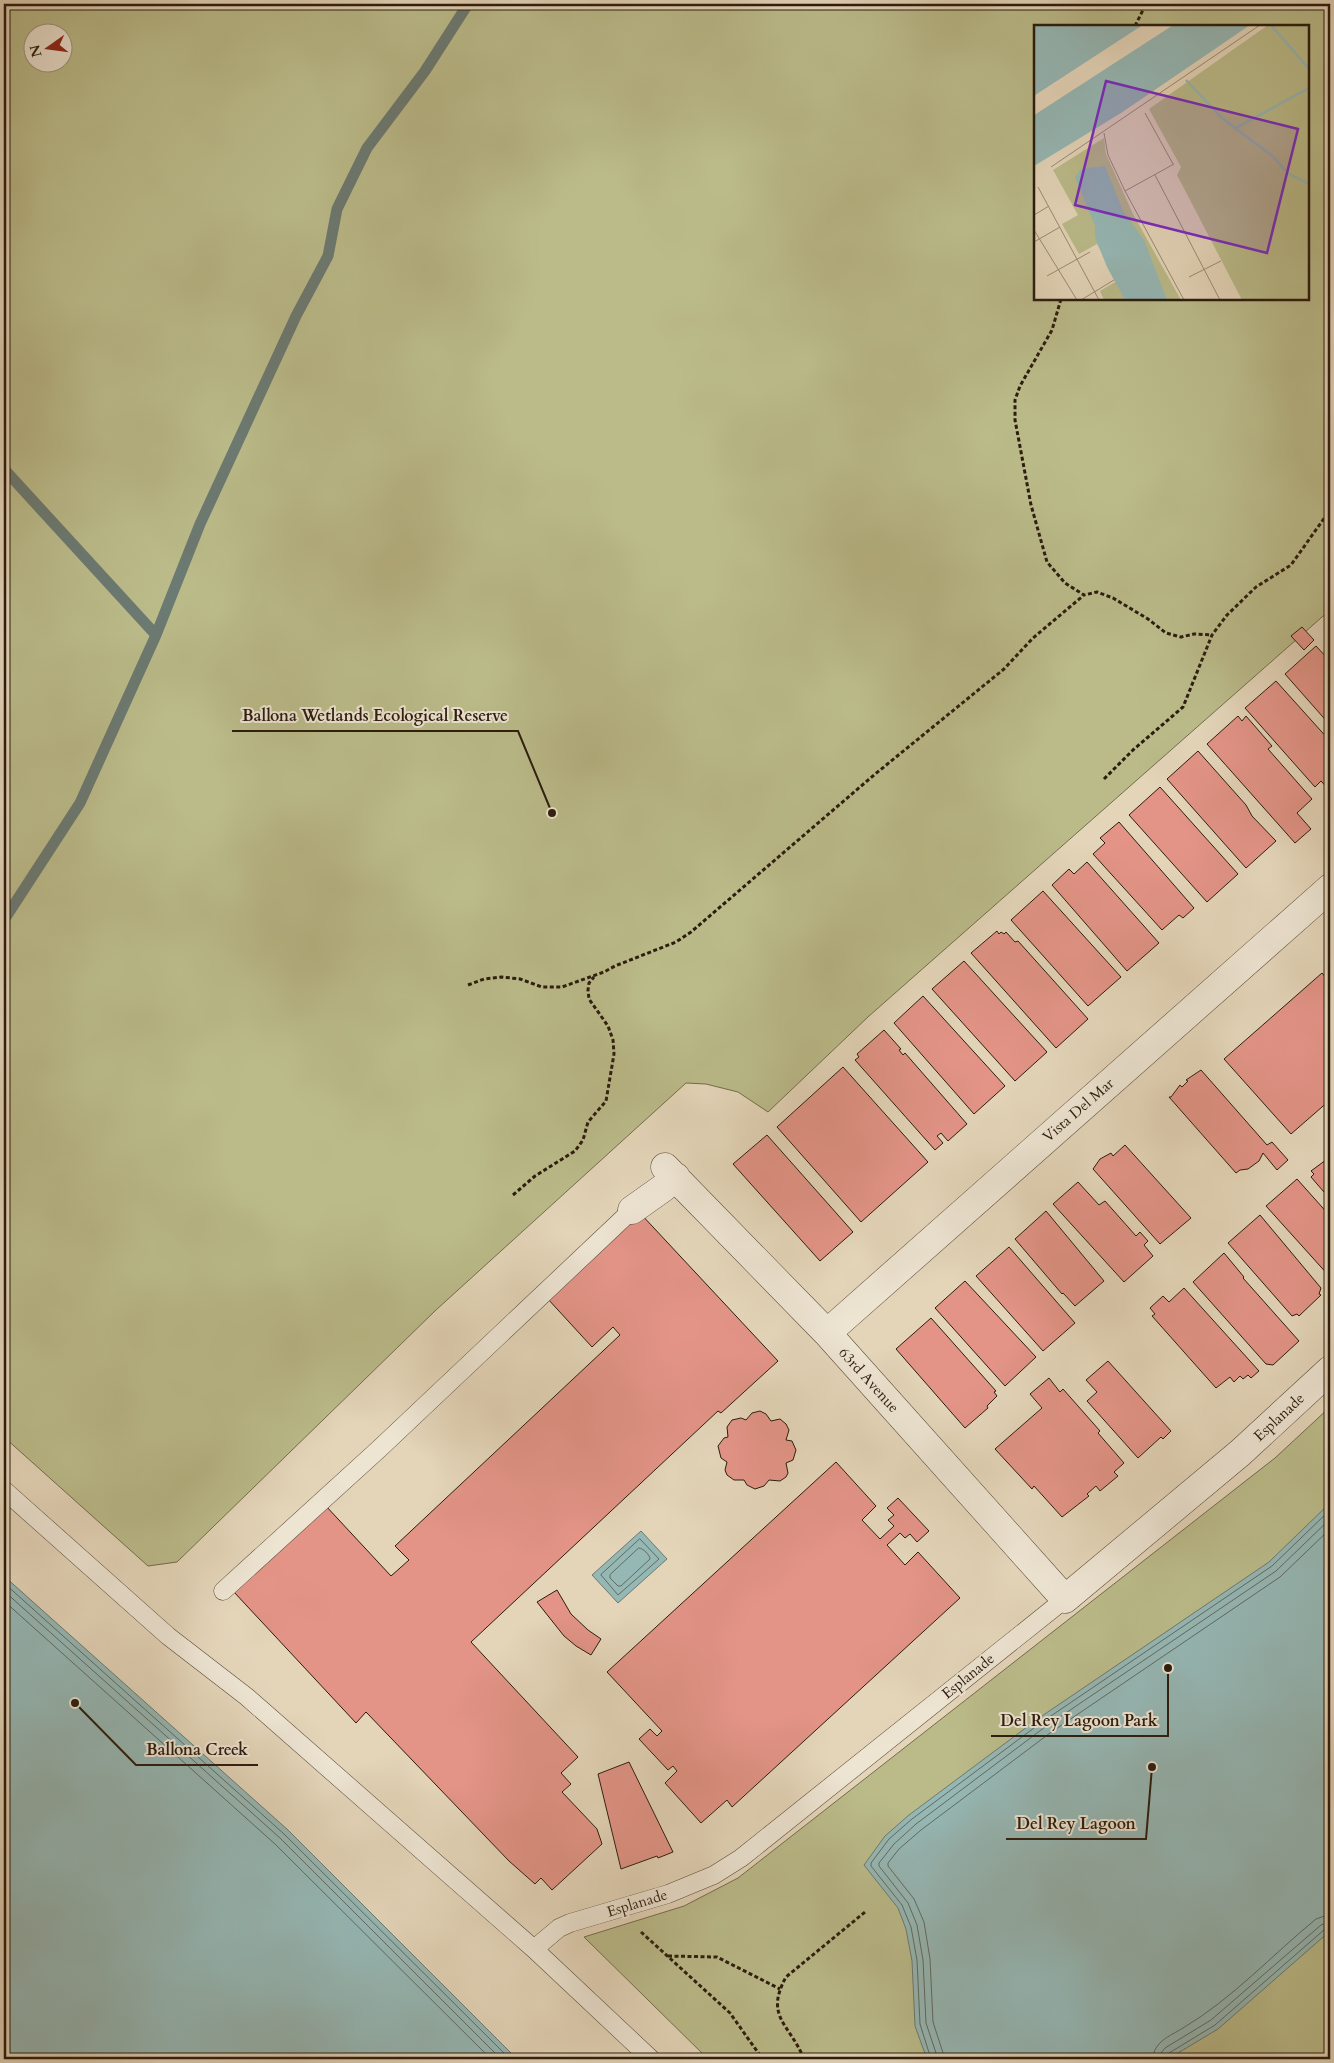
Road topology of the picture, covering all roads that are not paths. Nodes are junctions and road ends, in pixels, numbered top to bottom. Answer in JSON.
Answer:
{"nodes":[{"id":1,"x":1330,"y":888,"type":"edge"},
{"id":2,"x":632,"y":1210,"type":"joint"},
{"id":3,"x":827,"y":1333,"type":"junction"},
{"id":4,"x":1330,"y":1370,"type":"edge"},
{"id":5,"x":4,"y":1490,"type":"edge"},
{"id":6,"x":223,"y":1591,"type":"dead end"},
{"id":7,"x":1065,"y":1599,"type":"junction"},
{"id":8,"x":534,"y":1949,"type":"junction"},
{"id":9,"x":651,"y":2059,"type":"edge"}],
"edges":[{"from":1,"to":3,"type":"street","name":"Vista Del Mar"},
{"from":2,"to":3,"type":"street","name":"63rd Avenue"},
{"from":2,"to":6,"type":"lane"},
{"from":3,"to":7,"type":"street","name":"63rd Avenue"},
{"from":4,"to":7,"type":"street","name":"Esplanade"},
{"from":5,"to":8,"type":"lane"},
{"from":7,"to":8,"type":"lane","name":"Esplanade"},
{"from":8,"to":9,"type":"lane"}]}
